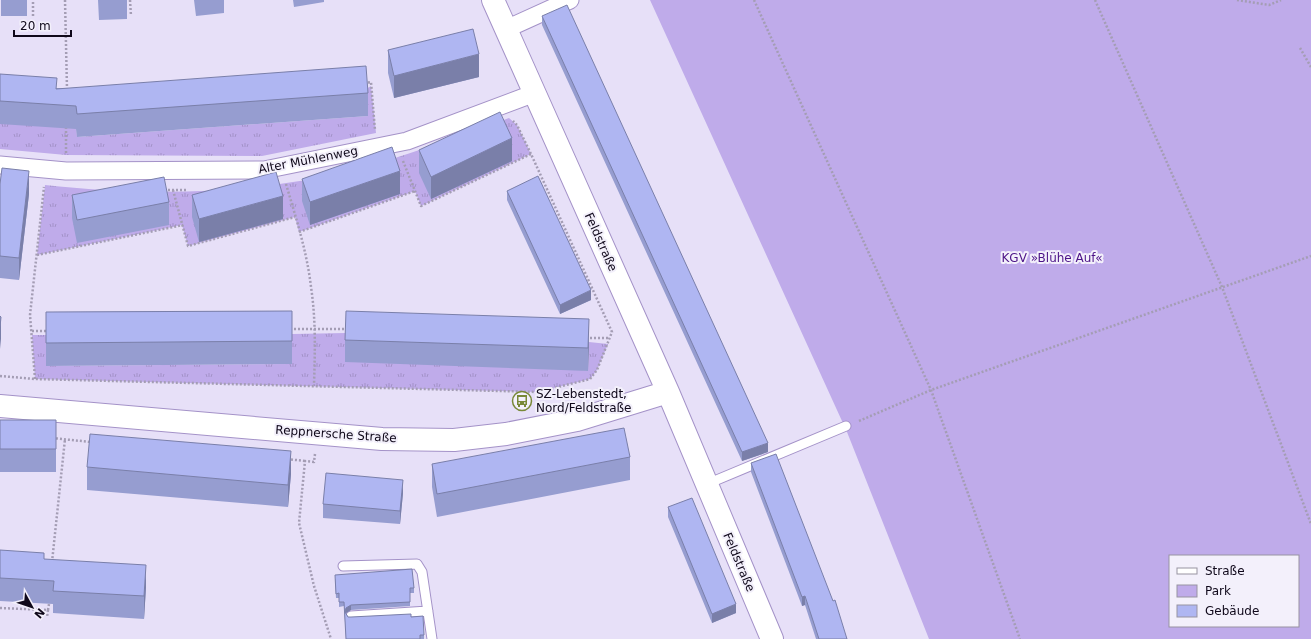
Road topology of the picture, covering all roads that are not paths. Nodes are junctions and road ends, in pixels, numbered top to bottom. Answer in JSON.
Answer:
{"nodes":[{"id":1,"x":493,"y":0,"type":"edge"},
{"id":2,"x":570,"y":0,"type":"edge"},
{"id":3,"x":506,"y":29,"type":"junction"},
{"id":4,"x":535,"y":93,"type":"junction"},
{"id":5,"x":0,"y":165,"type":"edge"},
{"id":6,"x":668,"y":392,"type":"junction"},
{"id":7,"x":0,"y":406,"type":"edge"},
{"id":8,"x":846,"y":426,"type":"road end"},
{"id":9,"x":706,"y":484,"type":"junction"},
{"id":10,"x":343,"y":566,"type":"dead end"},
{"id":11,"x":428,"y":610,"type":"junction"},
{"id":12,"x":351,"y":616,"type":"edge"},
{"id":13,"x":432,"y":639,"type":"edge"},
{"id":14,"x":772,"y":639,"type":"edge"}],
"edges":[{"from":1,"to":3,"type":"street","name":"Feldstraße"},
{"from":2,"to":3,"type":"street"},
{"from":3,"to":4,"type":"street","name":"Feldstraße"},
{"from":4,"to":5,"type":"street","name":"Alter Mühlenweg"},
{"from":4,"to":6,"type":"street","name":"Feldstraße"},
{"from":6,"to":7,"type":"street","name":"Reppnersche Straße"},
{"from":6,"to":9,"type":"street","name":"Feldstraße"},
{"from":8,"to":9,"type":"lane"},
{"from":9,"to":14,"type":"street","name":"Feldstraße"},
{"from":10,"to":11,"type":"lane"},
{"from":11,"to":12,"type":"lane"},
{"from":11,"to":13,"type":"lane"}]}
